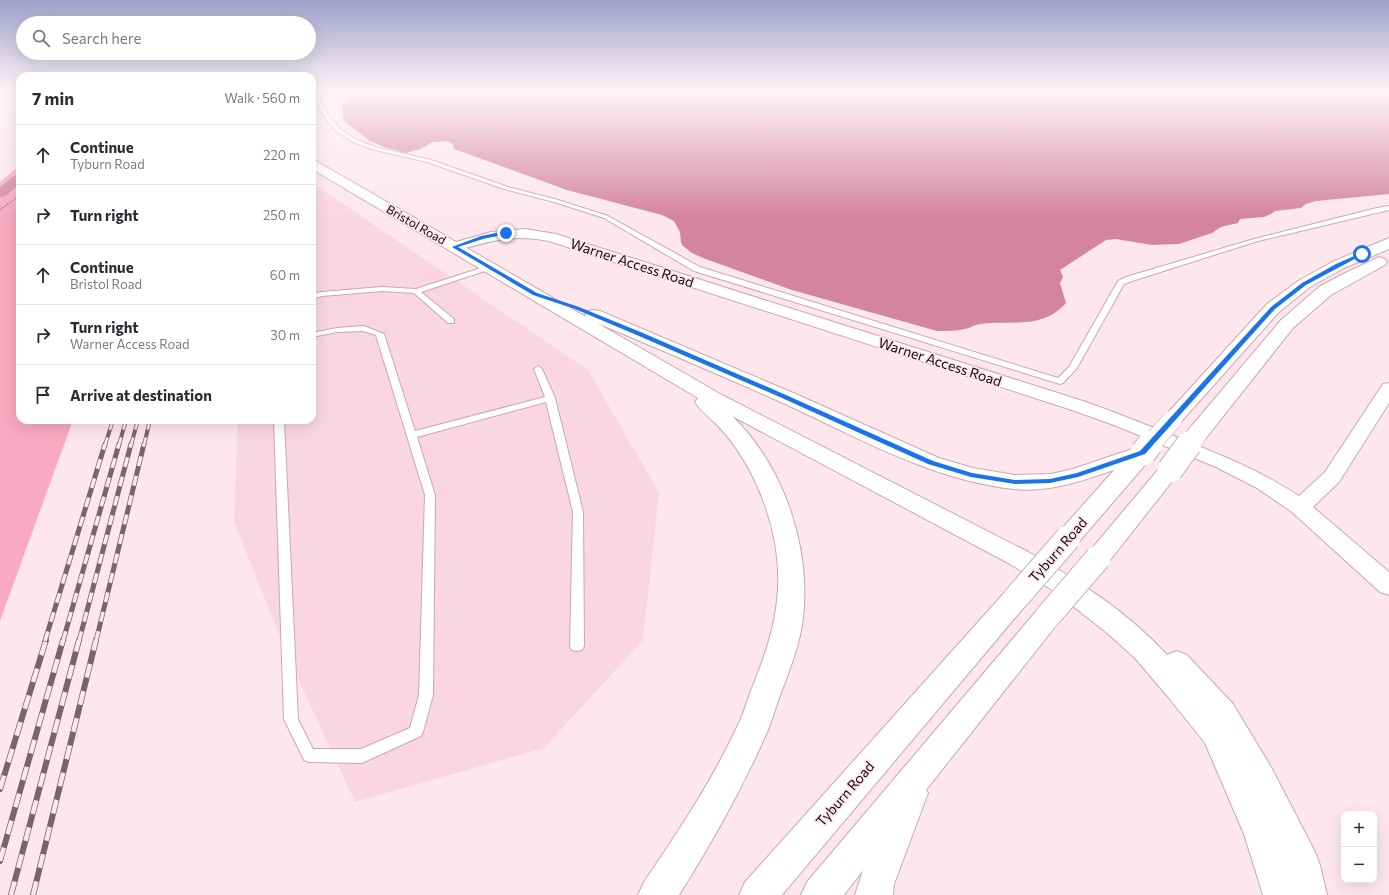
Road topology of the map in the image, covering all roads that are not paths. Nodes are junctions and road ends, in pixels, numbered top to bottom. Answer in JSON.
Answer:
{"nodes":[{"id":1,"x":343,"y":134,"type":"edge"},
{"id":2,"x":316,"y":166,"type":"edge"},
{"id":3,"x":1389,"y":208,"type":"edge"},
{"id":4,"x":1389,"y":243,"type":"edge"},
{"id":5,"x":454,"y":247,"type":"junction"},
{"id":6,"x":1389,"y":257,"type":"edge"},
{"id":7,"x":490,"y":268,"type":"junction"},
{"id":8,"x":416,"y":291,"type":"junction"},
{"id":9,"x":535,"y":294,"type":"junction"},
{"id":10,"x":316,"y":296,"type":"edge"},
{"id":11,"x":451,"y":321,"type":"dead end"},
{"id":12,"x":582,"y":321,"type":"junction"},
{"id":13,"x":316,"y":333,"type":"edge"},
{"id":14,"x":538,"y":369,"type":"dead end"},
{"id":15,"x":1389,"y":388,"type":"edge"},
{"id":16,"x":550,"y":398,"type":"junction"},
{"id":17,"x":279,"y":424,"type":"edge"},
{"id":18,"x":412,"y":435,"type":"junction"},
{"id":19,"x":1142,"y":453,"type":"junction"},
{"id":20,"x":1300,"y":507,"type":"junction"},
{"id":21,"x":1389,"y":586,"type":"edge"},
{"id":22,"x":577,"y":646,"type":"dead end"},
{"id":23,"x":918,"y":774,"type":"junction"},
{"id":24,"x":657,"y":895,"type":"edge"},
{"id":25,"x":758,"y":895,"type":"edge"},
{"id":26,"x":820,"y":895,"type":"edge"},
{"id":27,"x":874,"y":895,"type":"edge"},
{"id":28,"x":1282,"y":895,"type":"edge"},
{"id":29,"x":1308,"y":895,"type":"edge"}],
"edges":[{"from":1,"to":3,"type":"lane"},
{"from":2,"to":5,"type":"main road","name":"Bristol Road"},
{"from":4,"to":19,"type":"main road","name":"Tyburn Road","bridge":true},
{"from":5,"to":7,"type":"main road","name":"Bristol Road"},
{"from":5,"to":20,"type":"street","name":"Warner Access Road"},
{"from":6,"to":23,"type":"main road","bridge":true},
{"from":7,"to":8,"type":"lane"},
{"from":7,"to":9,"type":"main road","name":"Bristol Road"},
{"from":8,"to":10,"type":"lane"},
{"from":8,"to":11,"type":"lane"},
{"from":9,"to":12,"type":"main road","name":"Bristol Road"},
{"from":9,"to":19,"type":"main road"},
{"from":12,"to":24,"type":"main road"},
{"from":12,"to":28,"type":"main road"},
{"from":12,"to":29,"type":"main road"},
{"from":13,"to":18,"type":"lane"},
{"from":14,"to":16,"type":"lane"},
{"from":15,"to":20,"type":"street"},
{"from":16,"to":18,"type":"lane"},
{"from":16,"to":22,"type":"lane"},
{"from":17,"to":18,"type":"lane"},
{"from":19,"to":25,"type":"main road","name":"Tyburn Road","bridge":true},
{"from":20,"to":21,"type":"street","name":"Warner Access Road"},
{"from":23,"to":26,"type":"main road"},
{"from":23,"to":27,"type":"main road"}]}
